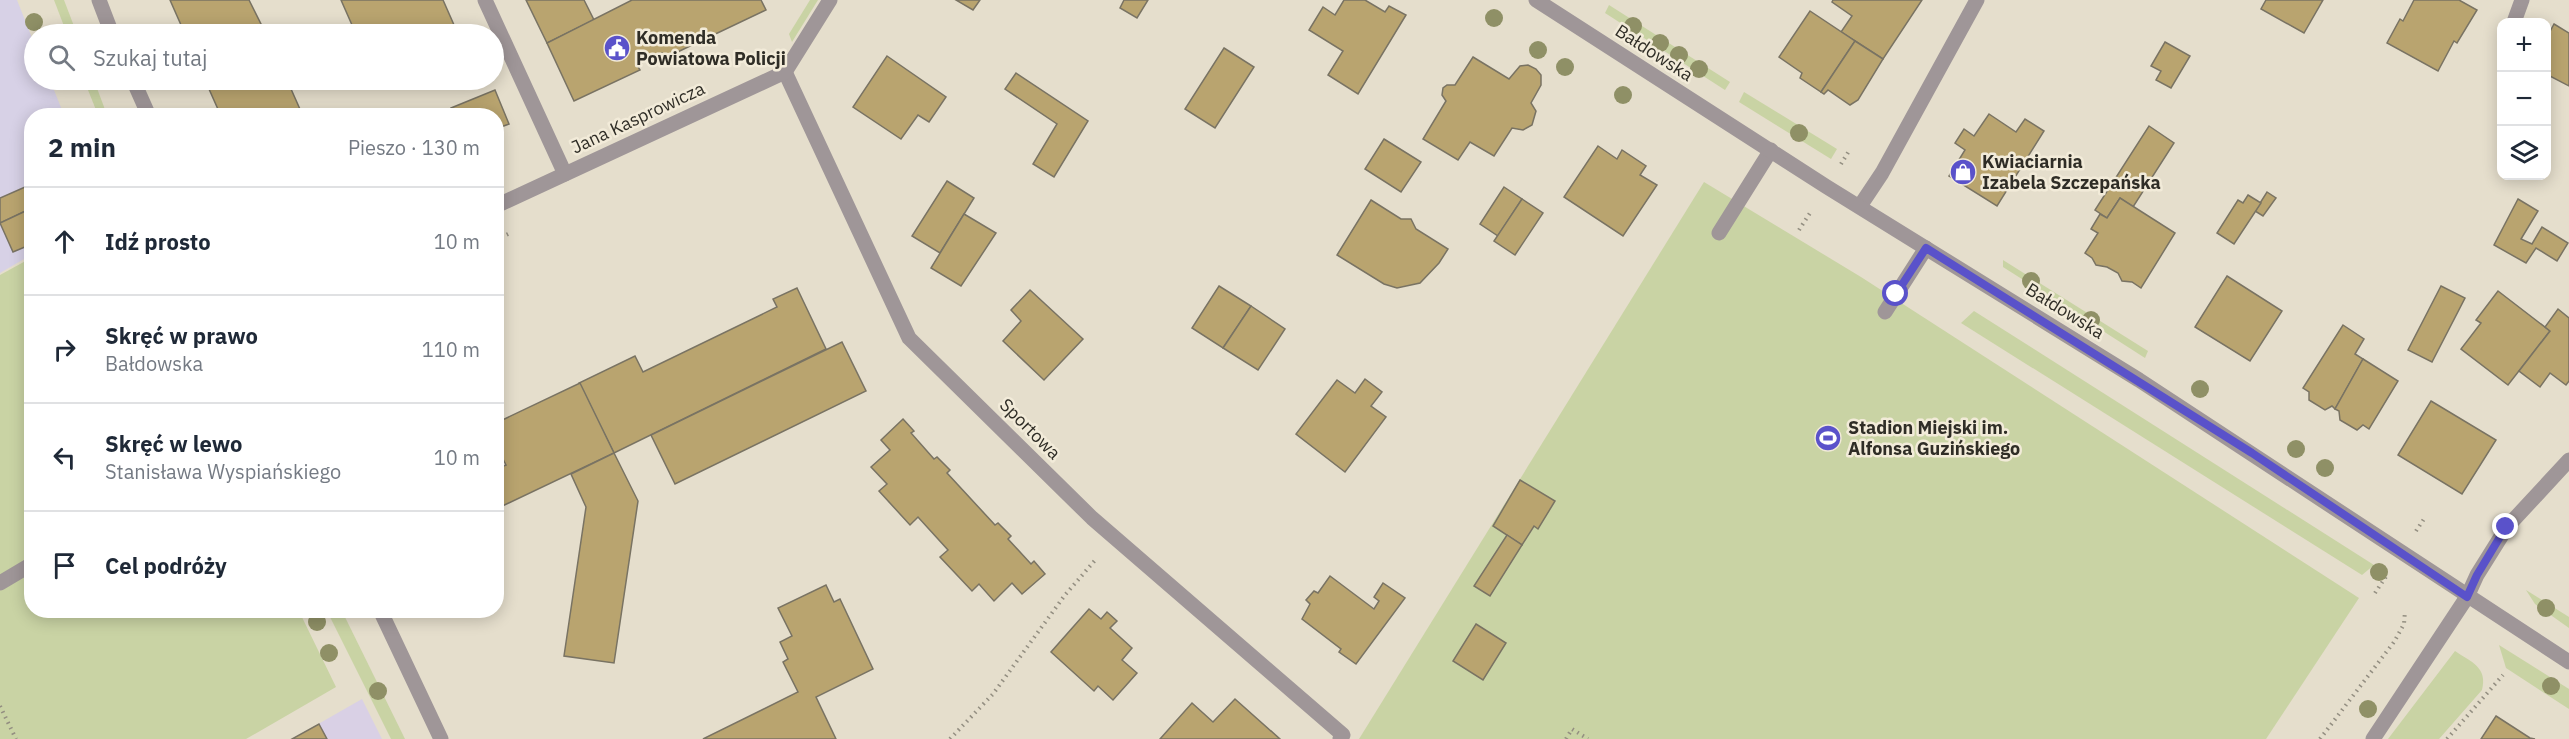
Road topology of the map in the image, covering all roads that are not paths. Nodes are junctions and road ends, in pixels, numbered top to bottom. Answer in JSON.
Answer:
{"nodes":[{"id":1,"x":99,"y":0,"type":"edge"},
{"id":2,"x":485,"y":0,"type":"edge"},
{"id":3,"x":830,"y":0,"type":"edge"},
{"id":4,"x":1536,"y":0,"type":"edge"},
{"id":5,"x":1977,"y":0,"type":"edge"},
{"id":6,"x":2522,"y":0,"type":"edge"},
{"id":7,"x":2515,"y":18,"type":"edge"},
{"id":8,"x":108,"y":24,"type":"edge"},
{"id":9,"x":496,"y":24,"type":"edge"},
{"id":10,"x":504,"y":41,"type":"edge"},
{"id":11,"x":785,"y":72,"type":"junction"},
{"id":12,"x":138,"y":90,"type":"edge"},
{"id":13,"x":146,"y":108,"type":"edge"},
{"id":14,"x":1771,"y":150,"type":"junction"},
{"id":15,"x":565,"y":174,"type":"junction"},
{"id":16,"x":504,"y":202,"type":"edge"},
{"id":17,"x":1860,"y":206,"type":"junction"},
{"id":18,"x":1719,"y":232,"type":"dead end"},
{"id":19,"x":1926,"y":248,"type":"junction"},
{"id":20,"x":1885,"y":312,"type":"dead end"},
{"id":21,"x":2569,"y":460,"type":"edge"},
{"id":22,"x":24,"y":569,"type":"edge"},
{"id":23,"x":0,"y":583,"type":"edge"},
{"id":24,"x":2467,"y":597,"type":"junction"},
{"id":25,"x":384,"y":618,"type":"edge"},
{"id":26,"x":2569,"y":662,"type":"edge"},
{"id":27,"x":441,"y":739,"type":"edge"},
{"id":28,"x":1341,"y":739,"type":"edge"},
{"id":29,"x":2373,"y":739,"type":"edge"}],
"edges":[{"from":1,"to":8,"type":"street"},
{"from":2,"to":9,"type":"street"},
{"from":3,"to":11,"type":"street"},
{"from":4,"to":14,"type":"street","name":"Bałdowska"},
{"from":5,"to":17,"type":"street"},
{"from":6,"to":7,"type":"street"},
{"from":10,"to":15,"type":"street"},
{"from":11,"to":15,"type":"street","name":"Jana Kasprowicza"},
{"from":11,"to":28,"type":"street","name":"Sportowa"},
{"from":12,"to":13,"type":"street"},
{"from":14,"to":17,"type":"street","name":"Bałdowska"},
{"from":14,"to":18,"type":"street"},
{"from":15,"to":16,"type":"street","name":"Jana Kasprowicza"},
{"from":17,"to":19,"type":"street","name":"Bałdowska"},
{"from":19,"to":20,"type":"street"},
{"from":19,"to":24,"type":"street","name":"Bałdowska"},
{"from":21,"to":24,"type":"street"},
{"from":22,"to":23,"type":"street"},
{"from":24,"to":26,"type":"street","name":"Bałdowska"},
{"from":24,"to":29,"type":"street"},
{"from":25,"to":27,"type":"street"}]}
